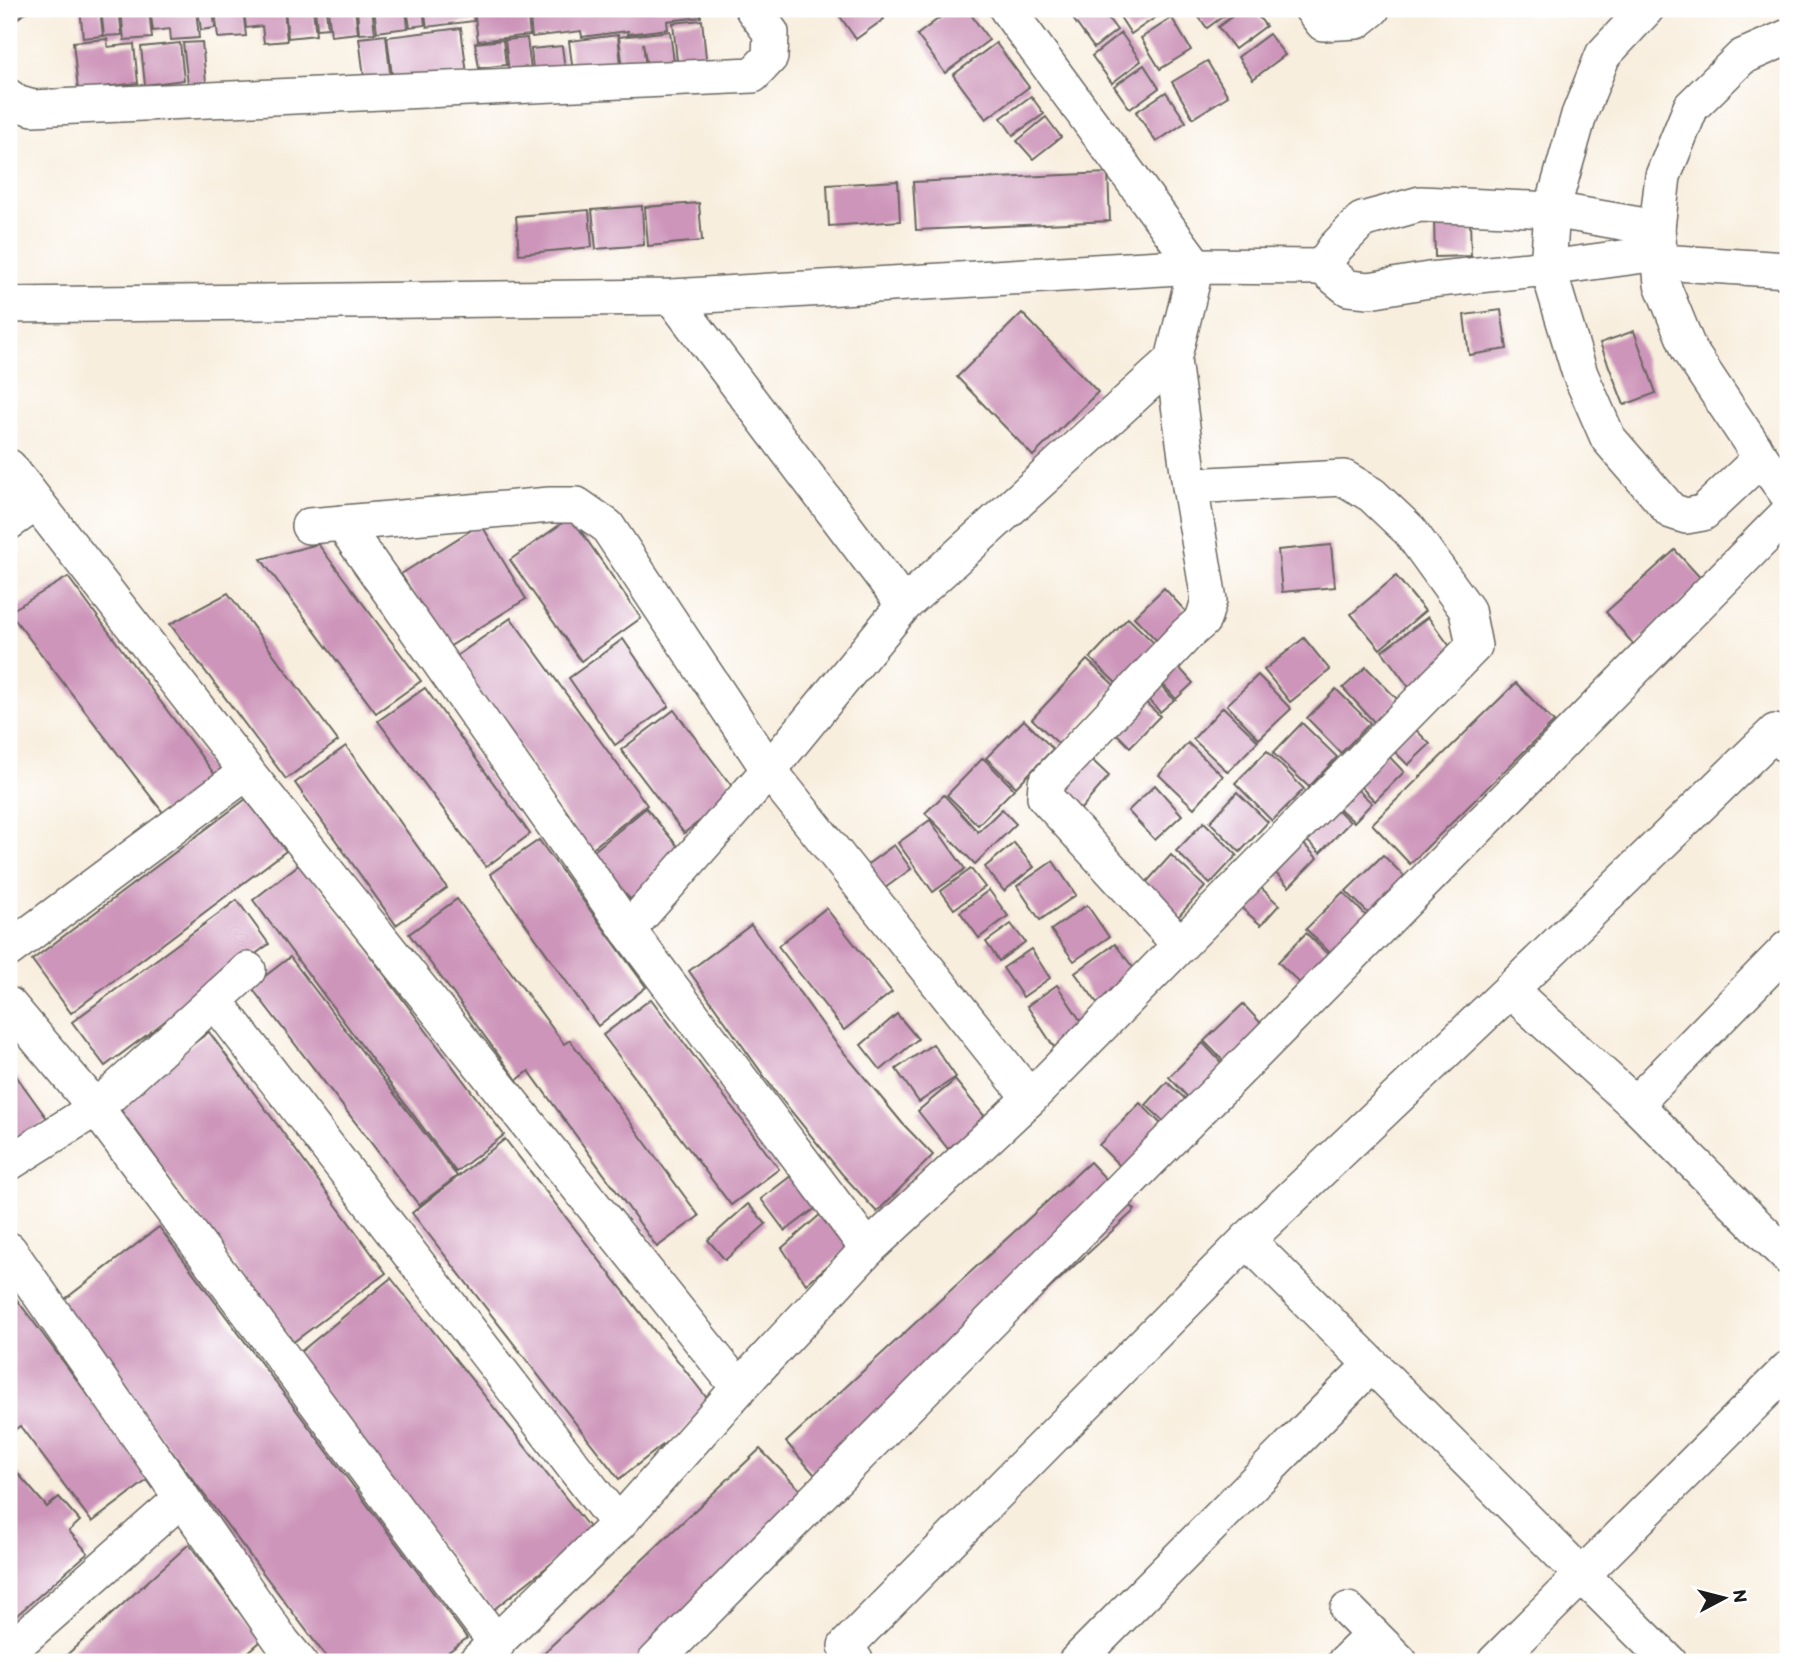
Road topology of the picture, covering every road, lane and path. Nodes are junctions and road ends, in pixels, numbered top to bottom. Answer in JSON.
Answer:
{"nodes":[{"id":1,"x":753,"y":9,"type":"edge"},
{"id":2,"x":1007,"y":9,"type":"edge"},
{"id":3,"x":1312,"y":9,"type":"edge"},
{"id":4,"x":1372,"y":9,"type":"edge"},
{"id":5,"x":1646,"y":9,"type":"edge"},
{"id":6,"x":1788,"y":37,"type":"edge"},
{"id":7,"x":9,"y":97,"type":"edge"},
{"id":8,"x":1552,"y":210,"type":"junction"},
{"id":9,"x":1659,"y":247,"type":"junction"},
{"id":10,"x":1196,"y":266,"type":"junction"},
{"id":11,"x":1321,"y":267,"type":"junction"},
{"id":12,"x":1548,"y":268,"type":"junction"},
{"id":13,"x":1788,"y":270,"type":"edge"},
{"id":14,"x":672,"y":297,"type":"junction"},
{"id":15,"x":9,"y":305,"type":"edge"},
{"id":16,"x":1173,"y":360,"type":"junction"},
{"id":17,"x":1761,"y":458,"type":"junction"},
{"id":18,"x":9,"y":467,"type":"edge"},
{"id":19,"x":1190,"y":486,"type":"junction"},
{"id":20,"x":1788,"y":495,"type":"edge"},
{"id":21,"x":22,"y":512,"type":"edge"},
{"id":22,"x":1788,"y":513,"type":"edge"},
{"id":23,"x":904,"y":605,"type":"junction"},
{"id":24,"x":1788,"y":746,"type":"edge"},
{"id":25,"x":769,"y":770,"type":"junction"},
{"id":26,"x":247,"y":772,"type":"junction"},
{"id":27,"x":628,"y":930,"type":"junction"},
{"id":28,"x":1180,"y":945,"type":"junction"},
{"id":29,"x":1788,"y":948,"type":"edge"},
{"id":30,"x":9,"y":949,"type":"edge"},
{"id":31,"x":248,"y":971,"type":"dead end"},
{"id":32,"x":1510,"y":990,"type":"junction"},
{"id":33,"x":215,"y":1001,"type":"junction"},
{"id":34,"x":9,"y":1005,"type":"edge"},
{"id":35,"x":1030,"y":1098,"type":"junction"},
{"id":36,"x":1635,"y":1104,"type":"junction"},
{"id":37,"x":96,"y":1108,"type":"junction"},
{"id":38,"x":9,"y":1163,"type":"edge"},
{"id":39,"x":1247,"y":1240,"type":"junction"},
{"id":40,"x":868,"y":1249,"type":"junction"},
{"id":41,"x":9,"y":1250,"type":"edge"},
{"id":42,"x":1788,"y":1257,"type":"edge"},
{"id":43,"x":1371,"y":1365,"type":"junction"},
{"id":44,"x":1788,"y":1369,"type":"edge"},
{"id":45,"x":739,"y":1388,"type":"junction"},
{"id":46,"x":182,"y":1499,"type":"junction"},
{"id":47,"x":618,"y":1524,"type":"junction"},
{"id":48,"x":1582,"y":1575,"type":"junction"},
{"id":49,"x":1348,"y":1611,"type":"dead end"},
{"id":50,"x":1373,"y":1635,"type":"junction"},
{"id":51,"x":9,"y":1651,"type":"edge"},
{"id":52,"x":486,"y":1653,"type":"edge"},
{"id":53,"x":281,"y":1656,"type":"edge"},
{"id":54,"x":671,"y":1656,"type":"edge"},
{"id":55,"x":856,"y":1662,"type":"edge"},
{"id":56,"x":1076,"y":1662,"type":"edge"},
{"id":57,"x":1345,"y":1662,"type":"edge"},
{"id":58,"x":1400,"y":1662,"type":"edge"},
{"id":59,"x":1495,"y":1662,"type":"edge"},
{"id":60,"x":1669,"y":1662,"type":"edge"}],
"edges":[{"from":1,"to":7,"type":"street"},
{"from":2,"to":10,"type":"street"},
{"from":3,"to":4,"type":"street"},
{"from":5,"to":8,"type":"street"},
{"from":6,"to":9,"type":"street"},
{"from":8,"to":9,"type":"street"},
{"from":8,"to":11,"type":"street"},
{"from":8,"to":12,"type":"street"},
{"from":9,"to":12,"type":"street"},
{"from":9,"to":13,"type":"street"},
{"from":9,"to":17,"type":"street"},
{"from":10,"to":11,"type":"street"},
{"from":10,"to":14,"type":"street"},
{"from":10,"to":16,"type":"street"},
{"from":11,"to":12,"type":"street"},
{"from":12,"to":17,"type":"street"},
{"from":14,"to":15,"type":"street"},
{"from":14,"to":23,"type":"street"},
{"from":16,"to":19,"type":"street"},
{"from":16,"to":23,"type":"street"},
{"from":17,"to":20,"type":"street"},
{"from":18,"to":21,"type":"street"},
{"from":19,"to":28,"type":"street"},
{"from":19,"to":28,"type":"street"},
{"from":21,"to":26,"type":"street"},
{"from":22,"to":54,"type":"street"},
{"from":23,"to":25,"type":"street"},
{"from":24,"to":32,"type":"street"},
{"from":25,"to":27,"type":"street"},
{"from":25,"to":27,"type":"street"},
{"from":25,"to":35,"type":"street"},
{"from":26,"to":30,"type":"street"},
{"from":26,"to":45,"type":"street"},
{"from":27,"to":40,"type":"street"},
{"from":28,"to":35,"type":"street"},
{"from":29,"to":36,"type":"street"},
{"from":31,"to":33,"type":"street"},
{"from":32,"to":36,"type":"street"},
{"from":32,"to":39,"type":"street"},
{"from":33,"to":37,"type":"street"},
{"from":33,"to":47,"type":"street"},
{"from":34,"to":37,"type":"street"},
{"from":35,"to":40,"type":"street"},
{"from":36,"to":42,"type":"street"},
{"from":37,"to":38,"type":"street"},
{"from":37,"to":52,"type":"street"},
{"from":39,"to":43,"type":"street"},
{"from":39,"to":55,"type":"street"},
{"from":40,"to":45,"type":"street"},
{"from":41,"to":46,"type":"street"},
{"from":43,"to":48,"type":"street"},
{"from":43,"to":56,"type":"street"},
{"from":44,"to":48,"type":"street"},
{"from":45,"to":47,"type":"street"},
{"from":46,"to":51,"type":"street"},
{"from":46,"to":53,"type":"street"},
{"from":47,"to":52,"type":"street"},
{"from":48,"to":59,"type":"street"},
{"from":48,"to":60,"type":"street"},
{"from":49,"to":50,"type":"street"},
{"from":50,"to":57,"type":"street"},
{"from":50,"to":58,"type":"street"}]}
